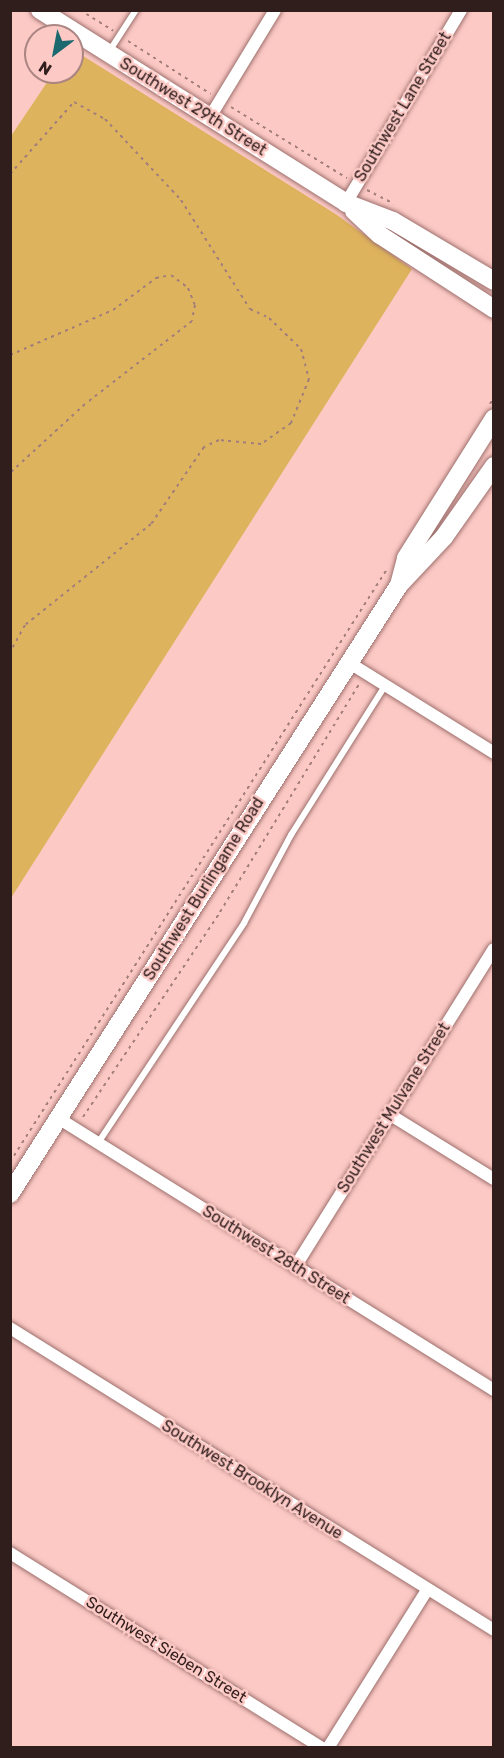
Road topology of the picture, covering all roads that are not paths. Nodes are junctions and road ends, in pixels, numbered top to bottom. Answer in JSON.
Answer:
{"nodes":[{"id":1,"x":40,"y":10,"type":"edge"},
{"id":2,"x":136,"y":10,"type":"edge"},
{"id":3,"x":275,"y":10,"type":"edge"},
{"id":4,"x":461,"y":10,"type":"edge"},
{"id":5,"x":108,"y":53,"type":"junction"},
{"id":6,"x":210,"y":117,"type":"junction"},
{"id":7,"x":346,"y":203,"type":"junction"},
{"id":8,"x":494,"y":281,"type":"edge"},
{"id":9,"x":494,"y":309,"type":"edge"},
{"id":10,"x":490,"y":413,"type":"edge"},
{"id":11,"x":494,"y":466,"type":"edge"},
{"id":12,"x":399,"y":585,"type":"junction"},
{"id":13,"x":348,"y":662,"type":"junction"},
{"id":14,"x":385,"y":686,"type":"junction"},
{"id":15,"x":494,"y":753,"type":"edge"},
{"id":16,"x":492,"y":956,"type":"edge"},
{"id":17,"x":389,"y":1114,"type":"junction"},
{"id":18,"x":58,"y":1118,"type":"junction"},
{"id":19,"x":98,"y":1143,"type":"junction"},
{"id":20,"x":494,"y":1179,"type":"edge"},
{"id":21,"x":10,"y":1194,"type":"edge"},
{"id":22,"x":295,"y":1267,"type":"junction"},
{"id":23,"x":10,"y":1328,"type":"edge"},
{"id":24,"x":494,"y":1390,"type":"edge"},
{"id":25,"x":10,"y":1553,"type":"edge"},
{"id":26,"x":427,"y":1590,"type":"junction"},
{"id":27,"x":494,"y":1630,"type":"edge"},
{"id":28,"x":322,"y":1748,"type":"edge"},
{"id":29,"x":328,"y":1748,"type":"edge"}],
"edges":[{"from":1,"to":5,"type":"main road","name":"Southwest 29th Street"},
{"from":2,"to":5,"type":"lane"},
{"from":3,"to":6,"type":"street"},
{"from":4,"to":7,"type":"street","name":"Southwest Lane Street"},
{"from":5,"to":6,"type":"main road","name":"Southwest 29th Street"},
{"from":6,"to":7,"type":"main road","name":"Southwest 29th Street"},
{"from":7,"to":8,"type":"main road","name":"Southwest 29th Street"},
{"from":7,"to":9,"type":"main road","name":"Southwest 29th Street"},
{"from":10,"to":12,"type":"main road","name":"Southwest Burlingame Road"},
{"from":11,"to":12,"type":"main road","name":"Southwest Burlingame Road"},
{"from":12,"to":13,"type":"main road","name":"Southwest Burlingame Road"},
{"from":13,"to":14,"type":"street"},
{"from":13,"to":18,"type":"main road","name":"Southwest Burlingame Road"},
{"from":14,"to":15,"type":"street"},
{"from":14,"to":19,"type":"lane"},
{"from":16,"to":17,"type":"street","name":"Southwest Mulvane Street"},
{"from":17,"to":20,"type":"street"},
{"from":17,"to":22,"type":"street","name":"Southwest Mulvane Street"},
{"from":18,"to":19,"type":"street","name":"Southwest 28th Street"},
{"from":18,"to":21,"type":"main road","name":"Southwest Burlingame Road"},
{"from":19,"to":22,"type":"street","name":"Southwest 28th Street"},
{"from":22,"to":24,"type":"street","name":"Southwest 28th Street"},
{"from":23,"to":26,"type":"street","name":"Southwest Brooklyn Avenue"},
{"from":25,"to":28,"type":"street","name":"Southwest Sieben Street"},
{"from":26,"to":27,"type":"street","name":"Southwest Brooklyn Avenue"},
{"from":26,"to":29,"type":"street"}]}
